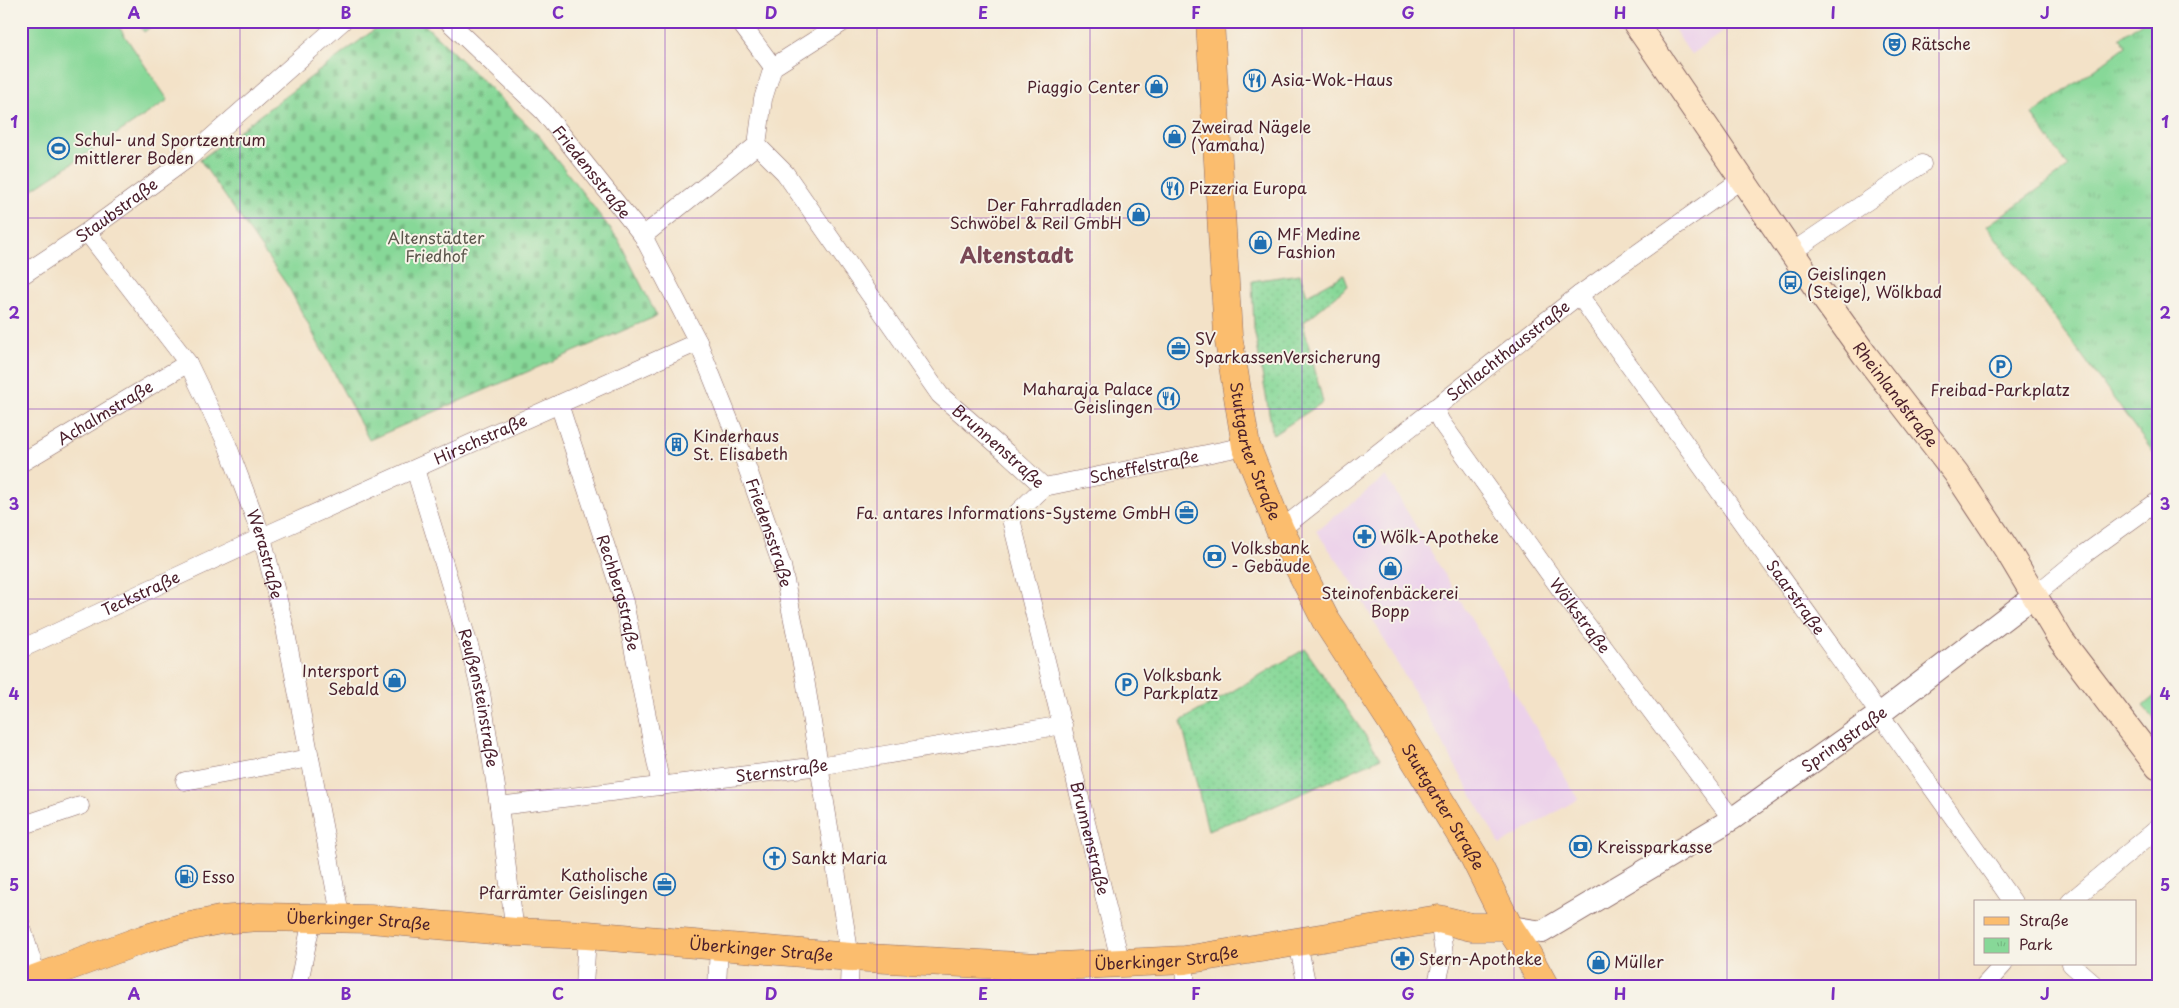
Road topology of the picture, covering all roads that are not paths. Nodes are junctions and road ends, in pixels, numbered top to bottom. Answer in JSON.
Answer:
{"nodes":[{"id":1,"x":343,"y":21,"type":"edge"},
{"id":2,"x":448,"y":21,"type":"edge"},
{"id":3,"x":739,"y":21,"type":"edge"},
{"id":4,"x":845,"y":21,"type":"edge"},
{"id":5,"x":1210,"y":21,"type":"edge"},
{"id":6,"x":1634,"y":21,"type":"edge"},
{"id":7,"x":773,"y":67,"type":"junction"},
{"id":8,"x":758,"y":145,"type":"junction"},
{"id":9,"x":1922,"y":164,"type":"dead end"},
{"id":10,"x":1742,"y":179,"type":"junction"},
{"id":11,"x":87,"y":232,"type":"junction"},
{"id":12,"x":643,"y":236,"type":"junction"},
{"id":13,"x":1792,"y":252,"type":"junction"},
{"id":14,"x":21,"y":276,"type":"edge"},
{"id":15,"x":1579,"y":295,"type":"junction"},
{"id":16,"x":698,"y":342,"type":"junction"},
{"id":17,"x":188,"y":363,"type":"junction"},
{"id":18,"x":559,"y":404,"type":"junction"},
{"id":19,"x":1434,"y":408,"type":"junction"},
{"id":20,"x":1246,"y":446,"type":"junction"},
{"id":21,"x":21,"y":463,"type":"edge"},
{"id":22,"x":415,"y":469,"type":"junction"},
{"id":23,"x":1044,"y":488,"type":"junction"},
{"id":24,"x":2158,"y":501,"type":"edge"},
{"id":25,"x":1280,"y":530,"type":"junction"},
{"id":26,"x":262,"y":537,"type":"junction"},
{"id":27,"x":2034,"y":596,"type":"junction"},
{"id":28,"x":21,"y":649,"type":"edge"},
{"id":29,"x":1881,"y":713,"type":"junction"},
{"id":30,"x":1063,"y":725,"type":"junction"},
{"id":31,"x":310,"y":758,"type":"junction"},
{"id":32,"x":818,"y":766,"type":"junction"},
{"id":33,"x":2158,"y":766,"type":"edge"},
{"id":34,"x":185,"y":780,"type":"dead end"},
{"id":35,"x":661,"y":786,"type":"junction"},
{"id":36,"x":80,"y":806,"type":"dead end"},
{"id":37,"x":499,"y":806,"type":"junction"},
{"id":38,"x":1732,"y":820,"type":"junction"},
{"id":39,"x":21,"y":826,"type":"edge"},
{"id":40,"x":2158,"y":828,"type":"edge"},
{"id":41,"x":2012,"y":900,"type":"edge"},
{"id":42,"x":2072,"y":900,"type":"edge"},
{"id":43,"x":312,"y":919,"type":"junction"},
{"id":44,"x":342,"y":919,"type":"junction"},
{"id":45,"x":1439,"y":920,"type":"junction"},
{"id":46,"x":21,"y":925,"type":"edge"},
{"id":47,"x":1509,"y":927,"type":"junction"},
{"id":48,"x":515,"y":932,"type":"junction"},
{"id":49,"x":587,"y":935,"type":"junction"},
{"id":50,"x":1298,"y":943,"type":"junction"},
{"id":51,"x":719,"y":946,"type":"junction"},
{"id":52,"x":850,"y":958,"type":"junction"},
{"id":53,"x":1121,"y":964,"type":"junction"},
{"id":54,"x":2002,"y":966,"type":"edge"},
{"id":55,"x":2073,"y":966,"type":"edge"},
{"id":56,"x":1185,"y":974,"type":"edge"},
{"id":57,"x":1038,"y":977,"type":"edge"},
{"id":58,"x":33,"y":983,"type":"edge"},
{"id":59,"x":298,"y":987,"type":"edge"},
{"id":60,"x":584,"y":987,"type":"edge"},
{"id":61,"x":717,"y":987,"type":"edge"},
{"id":62,"x":849,"y":987,"type":"edge"},
{"id":63,"x":1307,"y":987,"type":"edge"},
{"id":64,"x":1436,"y":987,"type":"edge"},
{"id":65,"x":1545,"y":987,"type":"edge"},
{"id":66,"x":1983,"y":987,"type":"edge"},
{"id":67,"x":2097,"y":987,"type":"edge"}],
"edges":[{"from":1,"to":11,"type":"street","name":"Staubstraße"},
{"from":2,"to":12,"type":"street","name":"Friedensstraße"},
{"from":3,"to":7,"type":"street"},
{"from":4,"to":7,"type":"street"},
{"from":5,"to":20,"type":"main road","name":"Stuttgarter Straße"},
{"from":6,"to":10,"type":"main road","name":"Rheinlandstraße"},
{"from":7,"to":8,"type":"street"},
{"from":8,"to":12,"type":"street"},
{"from":8,"to":23,"type":"street","name":"Brunnenstraße"},
{"from":9,"to":13,"type":"street"},
{"from":10,"to":13,"type":"main road","name":"Rheinlandstraße"},
{"from":10,"to":15,"type":"street","name":"Schlachthausstraße"},
{"from":11,"to":14,"type":"street","name":"Staubstraße"},
{"from":11,"to":17,"type":"street","name":"Werastraße"},
{"from":12,"to":16,"type":"street","name":"Friedensstraße"},
{"from":13,"to":27,"type":"main road","name":"Rheinlandstraße"},
{"from":15,"to":19,"type":"street","name":"Schlachthausstraße"},
{"from":15,"to":29,"type":"street","name":"Saarstraße"},
{"from":16,"to":18,"type":"street","name":"Hirschstraße"},
{"from":16,"to":32,"type":"street","name":"Friedensstraße"},
{"from":17,"to":21,"type":"street","name":"Achalmstraße"},
{"from":17,"to":26,"type":"street","name":"Werastraße"},
{"from":18,"to":22,"type":"street","name":"Hirschstraße"},
{"from":18,"to":35,"type":"street","name":"Rechbergstraße"},
{"from":19,"to":25,"type":"street","name":"Schlachthausstraße"},
{"from":19,"to":38,"type":"street","name":"Wölkstraße"},
{"from":20,"to":23,"type":"street","name":"Scheffelstraße"},
{"from":20,"to":25,"type":"main road","name":"Stuttgarter Straße"},
{"from":22,"to":26,"type":"street","name":"Hirschstraße"},
{"from":22,"to":37,"type":"street","name":"Reußensteinstraße"},
{"from":23,"to":30,"type":"street","name":"Brunnenstraße"},
{"from":24,"to":27,"type":"street","name":"Springstraße"},
{"from":25,"to":47,"type":"main road","name":"Stuttgarter Straße"},
{"from":26,"to":28,"type":"street","name":"Teckstraße"},
{"from":26,"to":31,"type":"street","name":"Werastraße"},
{"from":27,"to":29,"type":"street","name":"Springstraße"},
{"from":27,"to":33,"type":"main road","name":"Rheinlandstraße"},
{"from":29,"to":38,"type":"street","name":"Springstraße"},
{"from":29,"to":41,"type":"street","name":"Saarstraße"},
{"from":30,"to":32,"type":"street","name":"Sternstraße"},
{"from":30,"to":53,"type":"street","name":"Brunnenstraße"},
{"from":31,"to":34,"type":"street"},
{"from":31,"to":44,"type":"street","name":"Werastraße"},
{"from":32,"to":35,"type":"street","name":"Sternstraße"},
{"from":32,"to":52,"type":"street","name":"Friedensstraße"},
{"from":35,"to":37,"type":"street","name":"Sternstraße"},
{"from":36,"to":39,"type":"street"},
{"from":37,"to":48,"type":"street","name":"Reußensteinstraße"},
{"from":38,"to":47,"type":"street","name":"Springstraße"},
{"from":40,"to":42,"type":"street"},
{"from":43,"to":44,"type":"main road","name":"Überkinger Straße"},
{"from":43,"to":58,"type":"main road","name":"Überkinger Straße"},
{"from":43,"to":59,"type":"street"},
{"from":44,"to":48,"type":"main road","name":"Überkinger Straße"},
{"from":45,"to":47,"type":"main road","name":"Überkinger Straße"},
{"from":45,"to":50,"type":"main road","name":"Überkinger Straße"},
{"from":45,"to":64,"type":"street"},
{"from":46,"to":58,"type":"street"},
{"from":47,"to":65,"type":"main road","name":"Stuttgarter Straße"},
{"from":48,"to":49,"type":"main road","name":"Überkinger Straße"},
{"from":49,"to":51,"type":"main road","name":"Überkinger Straße"},
{"from":49,"to":60,"type":"street"},
{"from":50,"to":56,"type":"main road","name":"Überkinger Straße"},
{"from":50,"to":63,"type":"street"},
{"from":51,"to":52,"type":"main road","name":"Überkinger Straße"},
{"from":51,"to":61,"type":"street"},
{"from":52,"to":57,"type":"main road","name":"Überkinger Straße"},
{"from":52,"to":62,"type":"street","name":"Friedensstraße"},
{"from":53,"to":56,"type":"main road","name":"Überkinger Straße"},
{"from":53,"to":57,"type":"main road","name":"Überkinger Straße"},
{"from":54,"to":66,"type":"street"},
{"from":55,"to":67,"type":"street"}]}
